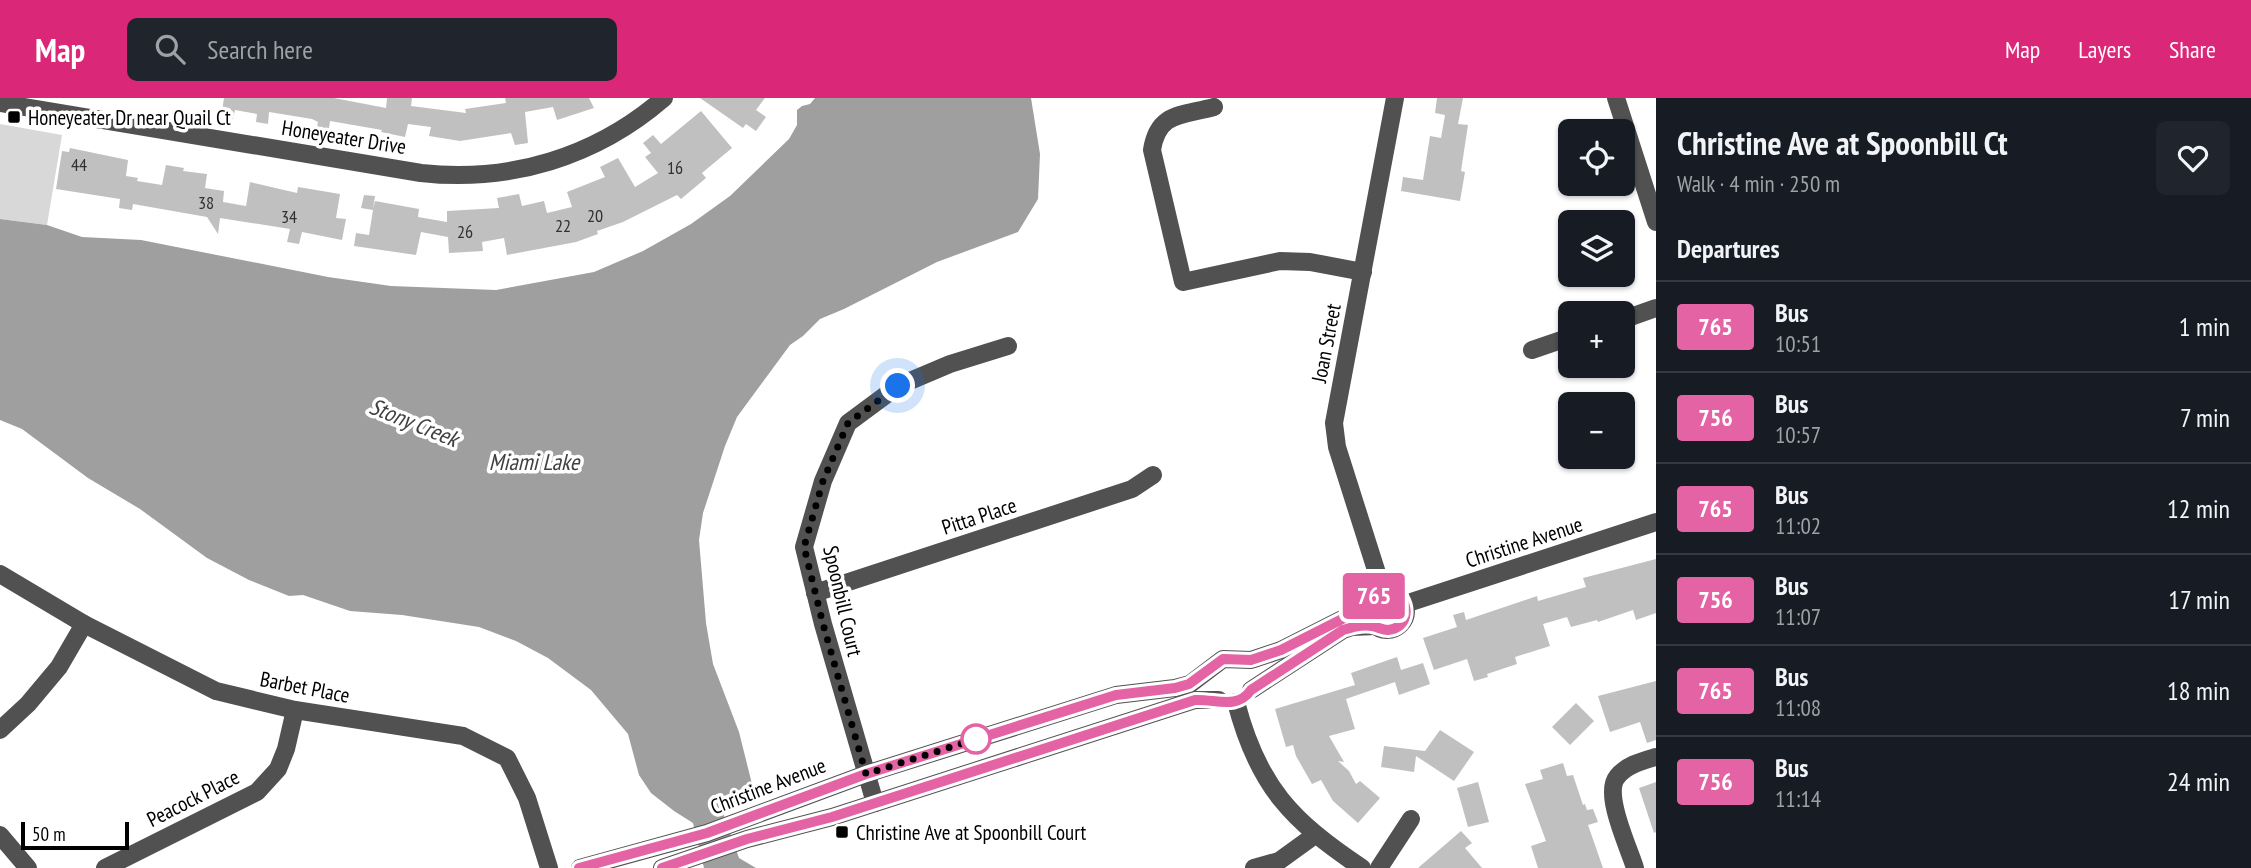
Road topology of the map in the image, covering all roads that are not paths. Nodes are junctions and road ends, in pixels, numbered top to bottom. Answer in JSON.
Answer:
{"nodes":[{"id":1,"x":664,"y":98,"type":"edge"},
{"id":2,"x":1395,"y":98,"type":"edge"},
{"id":3,"x":1616,"y":98,"type":"edge"},
{"id":4,"x":0,"y":103,"type":"edge"},
{"id":5,"x":37,"y":104,"type":"edge"},
{"id":6,"x":1214,"y":107,"type":"dead end"},
{"id":7,"x":1621,"y":119,"type":"edge"},
{"id":8,"x":1635,"y":164,"type":"edge"},
{"id":9,"x":1656,"y":222,"type":"edge"},
{"id":10,"x":1363,"y":272,"type":"junction"},
{"id":11,"x":1656,"y":308,"type":"edge"},
{"id":12,"x":1635,"y":315,"type":"edge"},
{"id":13,"x":1558,"y":341,"type":"edge"},
{"id":14,"x":1008,"y":346,"type":"dead end"},
{"id":15,"x":1532,"y":350,"type":"dead end"},
{"id":16,"x":1153,"y":475,"type":"dead end"},
{"id":17,"x":1656,"y":522,"type":"edge"},
{"id":18,"x":0,"y":574,"type":"edge"},
{"id":19,"x":1383,"y":592,"type":"junction"},
{"id":20,"x":815,"y":593,"type":"junction"},
{"id":21,"x":1405,"y":604,"type":"junction"},
{"id":22,"x":1368,"y":606,"type":"junction"},
{"id":23,"x":84,"y":624,"type":"junction"},
{"id":24,"x":1375,"y":626,"type":"junction"},
{"id":25,"x":1239,"y":660,"type":"junction"},
{"id":26,"x":1210,"y":670,"type":"junction"},
{"id":27,"x":1251,"y":690,"type":"junction"},
{"id":28,"x":1228,"y":701,"type":"junction"},
{"id":29,"x":295,"y":710,"type":"junction"},
{"id":30,"x":0,"y":730,"type":"edge"},
{"id":31,"x":1656,"y":757,"type":"edge"},
{"id":32,"x":866,"y":774,"type":"junction"},
{"id":33,"x":875,"y":803,"type":"junction"},
{"id":34,"x":1411,"y":819,"type":"dead end"},
{"id":35,"x":0,"y":835,"type":"edge"},
{"id":36,"x":1315,"y":835,"type":"junction"},
{"id":37,"x":669,"y":865,"type":"edge"},
{"id":38,"x":28,"y":868,"type":"edge"},
{"id":39,"x":105,"y":868,"type":"edge"},
{"id":40,"x":549,"y":868,"type":"edge"},
{"id":41,"x":580,"y":868,"type":"edge"},
{"id":42,"x":1254,"y":868,"type":"edge"},
{"id":43,"x":1362,"y":868,"type":"edge"},
{"id":44,"x":1380,"y":868,"type":"edge"},
{"id":45,"x":1635,"y":868,"type":"edge"}],
"edges":[{"from":1,"to":5,"type":"street","name":"Honeyeater Drive"},
{"from":2,"to":10,"type":"street","name":"Joan Street"},
{"from":3,"to":7,"type":"street"},
{"from":4,"to":5,"type":"street","name":"Honeyeater Drive"},
{"from":6,"to":10,"type":"street"},
{"from":8,"to":9,"type":"street"},
{"from":10,"to":19,"type":"street","name":"Joan Street"},
{"from":11,"to":12,"type":"street"},
{"from":13,"to":15,"type":"street"},
{"from":14,"to":20,"type":"street","name":"Spoonbill Court"},
{"from":16,"to":20,"type":"street","name":"Pitta Place"},
{"from":17,"to":21,"type":"street","name":"Christine Avenue"},
{"from":18,"to":23,"type":"street","name":"Barbet Place"},
{"from":19,"to":21,"type":"street"},
{"from":19,"to":22,"type":"street"},
{"from":20,"to":32,"type":"street","name":"Spoonbill Court"},
{"from":21,"to":24,"type":"street"},
{"from":22,"to":24,"type":"street"},
{"from":22,"to":25,"type":"street"},
{"from":23,"to":29,"type":"street","name":"Barbet Place"},
{"from":23,"to":30,"type":"street"},
{"from":24,"to":27,"type":"street"},
{"from":25,"to":26,"type":"street"},
{"from":25,"to":27,"type":"street"},
{"from":26,"to":28,"type":"street"},
{"from":26,"to":32,"type":"street","name":"Christine Avenue"},
{"from":27,"to":28,"type":"street"},
{"from":28,"to":33,"type":"street","name":"Christine Avenue"},
{"from":28,"to":36,"type":"street"},
{"from":29,"to":39,"type":"street","name":"Peacock Place"},
{"from":29,"to":40,"type":"street","name":"Barbet Place"},
{"from":31,"to":45,"type":"street"},
{"from":32,"to":33,"type":"street","name":"Spoonbill Court"},
{"from":32,"to":41,"type":"street","name":"Christine Avenue"},
{"from":33,"to":37,"type":"street","name":"Christine Avenue"},
{"from":34,"to":44,"type":"street"},
{"from":35,"to":38,"type":"street"},
{"from":36,"to":42,"type":"street"},
{"from":36,"to":43,"type":"street"}]}
